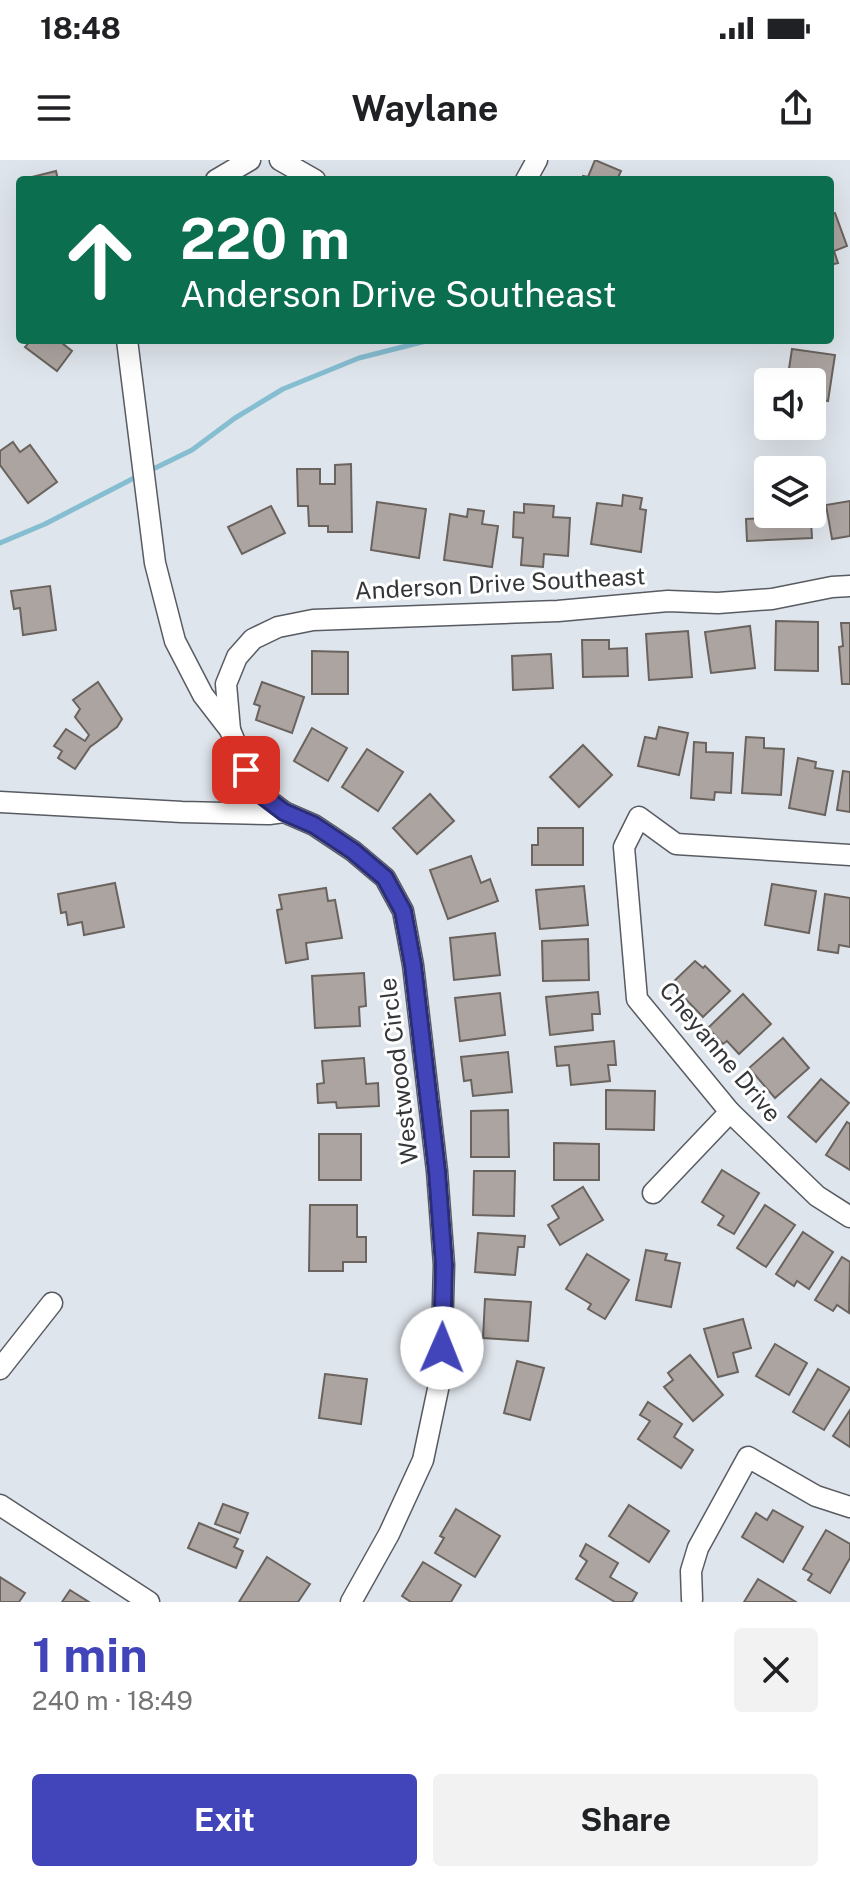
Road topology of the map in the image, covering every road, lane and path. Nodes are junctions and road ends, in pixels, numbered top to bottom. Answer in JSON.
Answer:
{"nodes":[{"id":1,"x":250,"y":160,"type":"edge"},
{"id":2,"x":280,"y":160,"type":"edge"},
{"id":3,"x":223,"y":176,"type":"edge"},
{"id":4,"x":308,"y":176,"type":"edge"},
{"id":5,"x":128,"y":344,"type":"edge"},
{"id":6,"x":850,"y":586,"type":"edge"},
{"id":7,"x":230,"y":730,"type":"junction"},
{"id":8,"x":0,"y":802,"type":"edge"},
{"id":9,"x":284,"y":812,"type":"junction"},
{"id":10,"x":850,"y":855,"type":"edge"},
{"id":11,"x":730,"y":1112,"type":"junction"},
{"id":12,"x":653,"y":1193,"type":"dead end"},
{"id":13,"x":850,"y":1217,"type":"edge"},
{"id":14,"x":52,"y":1303,"type":"dead end"},
{"id":15,"x":0,"y":1369,"type":"edge"},
{"id":16,"x":0,"y":1505,"type":"edge"},
{"id":17,"x":850,"y":1507,"type":"edge"},
{"id":18,"x":692,"y":1599,"type":"dead end"},
{"id":19,"x":149,"y":1602,"type":"edge"},
{"id":20,"x":351,"y":1602,"type":"edge"}],
"edges":[{"from":1,"to":3,"type":"street"},
{"from":2,"to":4,"type":"street"},
{"from":5,"to":7,"type":"street","name":"Anderson Drive Southeast"},
{"from":6,"to":7,"type":"street","name":"Anderson Drive Southeast"},
{"from":7,"to":9,"type":"street","name":"Anderson Drive Southeast"},
{"from":8,"to":9,"type":"street","name":"Westwood Circle"},
{"from":9,"to":20,"type":"street","name":"Westwood Circle"},
{"from":10,"to":11,"type":"street","name":"Cheyanne Drive"},
{"from":11,"to":12,"type":"street"},
{"from":11,"to":13,"type":"street","name":"Cheyanne Drive"},
{"from":14,"to":15,"type":"street"},
{"from":16,"to":19,"type":"street"},
{"from":17,"to":18,"type":"street"}]}
